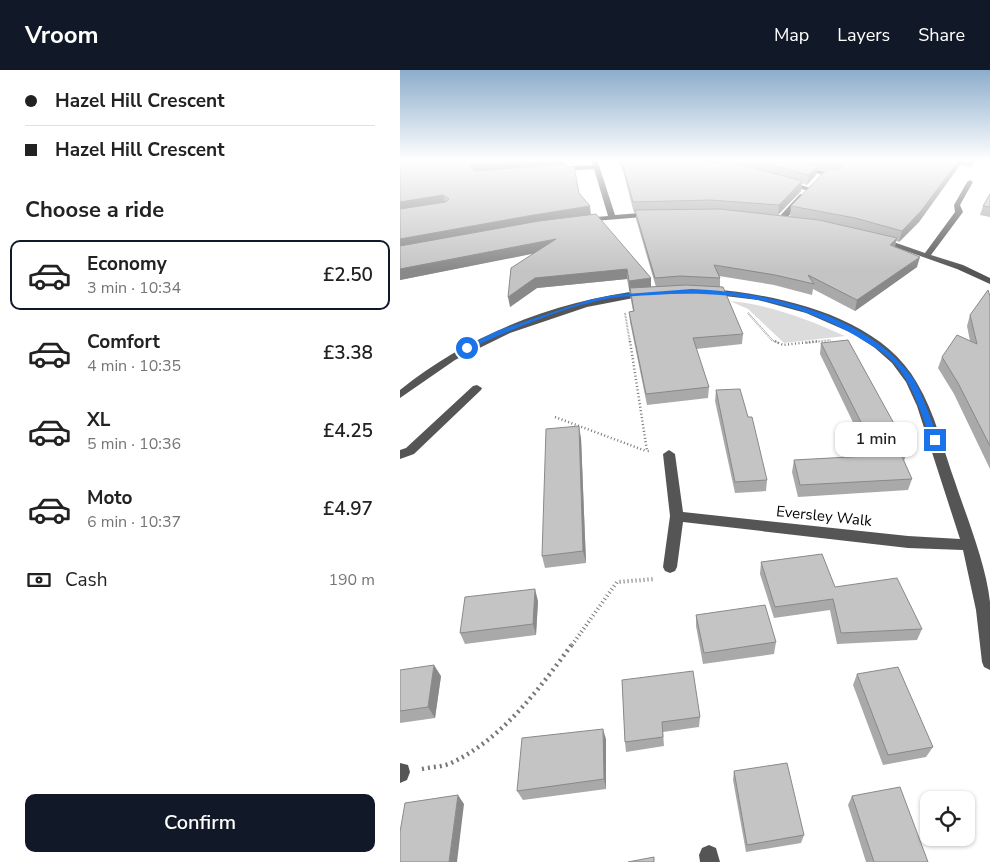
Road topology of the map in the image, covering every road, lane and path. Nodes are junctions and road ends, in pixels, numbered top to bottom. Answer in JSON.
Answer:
{"nodes":[{"id":1,"x":606,"y":196,"type":"edge"},
{"id":2,"x":803,"y":196,"type":"edge"},
{"id":3,"x":963,"y":196,"type":"edge"},
{"id":4,"x":660,"y":214,"type":"edge"},
{"id":5,"x":612,"y":217,"type":"junction"},
{"id":6,"x":781,"y":220,"type":"edge"},
{"id":7,"x":577,"y":221,"type":"edge"},
{"id":8,"x":871,"y":237,"type":"edge"},
{"id":9,"x":927,"y":255,"type":"junction"},
{"id":10,"x":989,"y":279,"type":"edge"},
{"id":11,"x":700,"y":291,"type":"edge"},
{"id":12,"x":658,"y":292,"type":"edge"},
{"id":13,"x":622,"y":295,"type":"junction"},
{"id":14,"x":746,"y":311,"type":"dead end"},
{"id":15,"x":862,"y":336,"type":"junction"},
{"id":16,"x":477,"y":388,"type":"dead end"},
{"id":17,"x":400,"y":395,"type":"edge"},
{"id":18,"x":555,"y":417,"type":"dead end"},
{"id":19,"x":647,"y":451,"type":"junction"},
{"id":20,"x":669,"y":454,"type":"joint"},
{"id":21,"x":400,"y":455,"type":"edge"},
{"id":22,"x":677,"y":516,"type":"junction"},
{"id":23,"x":968,"y":545,"type":"junction"},
{"id":24,"x":670,"y":567,"type":"joint"},
{"id":25,"x":990,"y":662,"type":"edge"},
{"id":26,"x":401,"y":772,"type":"edge"}],
"edges":[{"from":1,"to":5,"type":"street"},
{"from":2,"to":6,"type":"street"},
{"from":3,"to":9,"type":"street"},
{"from":4,"to":5,"type":"street"},
{"from":5,"to":7,"type":"street"},
{"from":8,"to":9,"type":"street"},
{"from":9,"to":10,"type":"street"},
{"from":11,"to":15,"type":"street"},
{"from":12,"to":13,"type":"street"},
{"from":13,"to":17,"type":"street"},
{"from":13,"to":19,"type":"path"},
{"from":14,"to":15,"type":"path"},
{"from":15,"to":23,"type":"street"},
{"from":16,"to":21,"type":"street"},
{"from":18,"to":19,"type":"path"},
{"from":19,"to":20,"type":"path"},
{"from":20,"to":22,"type":"street"},
{"from":22,"to":23,"type":"street","name":"Eversley Walk"},
{"from":22,"to":24,"type":"street"},
{"from":23,"to":25,"type":"street"},
{"from":24,"to":26,"type":"path"}]}
